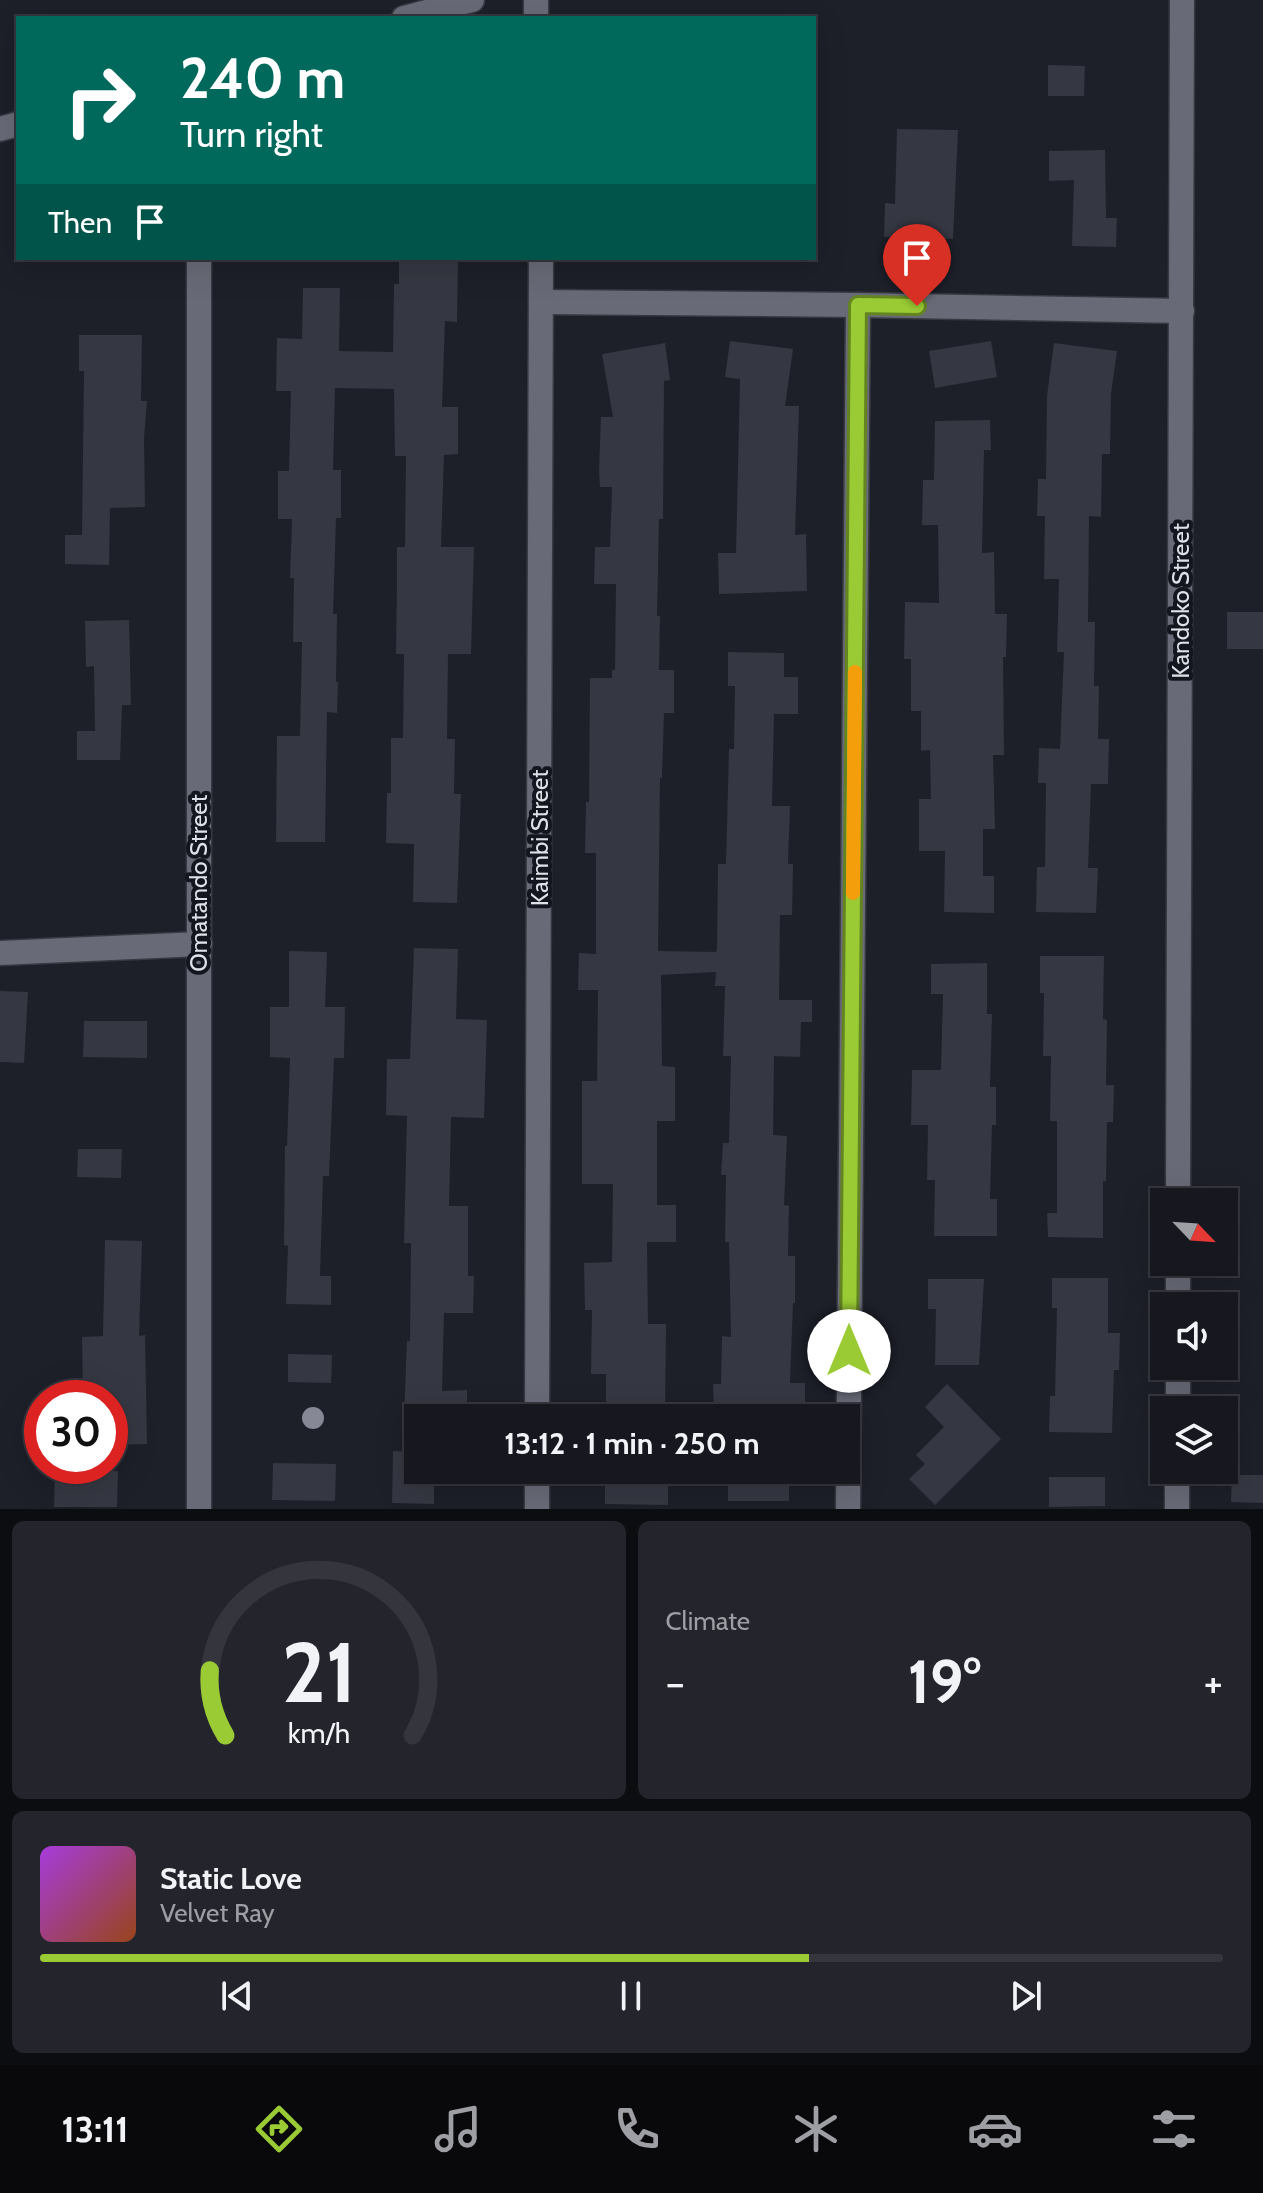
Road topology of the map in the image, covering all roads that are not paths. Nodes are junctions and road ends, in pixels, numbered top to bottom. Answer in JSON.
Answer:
{"nodes":[{"id":1,"x":472,"y":0,"type":"edge"},
{"id":2,"x":1182,"y":0,"type":"edge"},
{"id":3,"x":412,"y":16,"type":"edge"},
{"id":4,"x":199,"y":260,"type":"edge"},
{"id":5,"x":541,"y":260,"type":"edge"},
{"id":6,"x":542,"y":302,"type":"junction"},
{"id":7,"x":858,"y":305,"type":"junction"},
{"id":8,"x":1182,"y":311,"type":"junction"},
{"id":9,"x":200,"y":944,"type":"junction"},
{"id":10,"x":0,"y":953,"type":"edge"},
{"id":11,"x":1178,"y":1188,"type":"edge"},
{"id":12,"x":537,"y":1404,"type":"edge"},
{"id":13,"x":537,"y":1484,"type":"edge"},
{"id":14,"x":1177,"y":1484,"type":"edge"},
{"id":15,"x":199,"y":1509,"type":"edge"},
{"id":16,"x":537,"y":1509,"type":"edge"},
{"id":17,"x":848,"y":1509,"type":"edge"},
{"id":18,"x":1177,"y":1509,"type":"edge"}],
"edges":[{"from":1,"to":3,"type":"street"},
{"from":2,"to":8,"type":"street","name":"Kandoko Street"},
{"from":4,"to":9,"type":"street","name":"Omatando Street"},
{"from":5,"to":6,"type":"street","name":"Kaimbi Street"},
{"from":6,"to":7,"type":"street"},
{"from":6,"to":12,"type":"street","name":"Kaimbi Street"},
{"from":7,"to":8,"type":"street"},
{"from":7,"to":17,"type":"street"},
{"from":8,"to":11,"type":"street","name":"Kandoko Street"},
{"from":9,"to":10,"type":"street"},
{"from":9,"to":15,"type":"street","name":"Omatando Street"},
{"from":13,"to":16,"type":"street"},
{"from":14,"to":18,"type":"street"}]}
